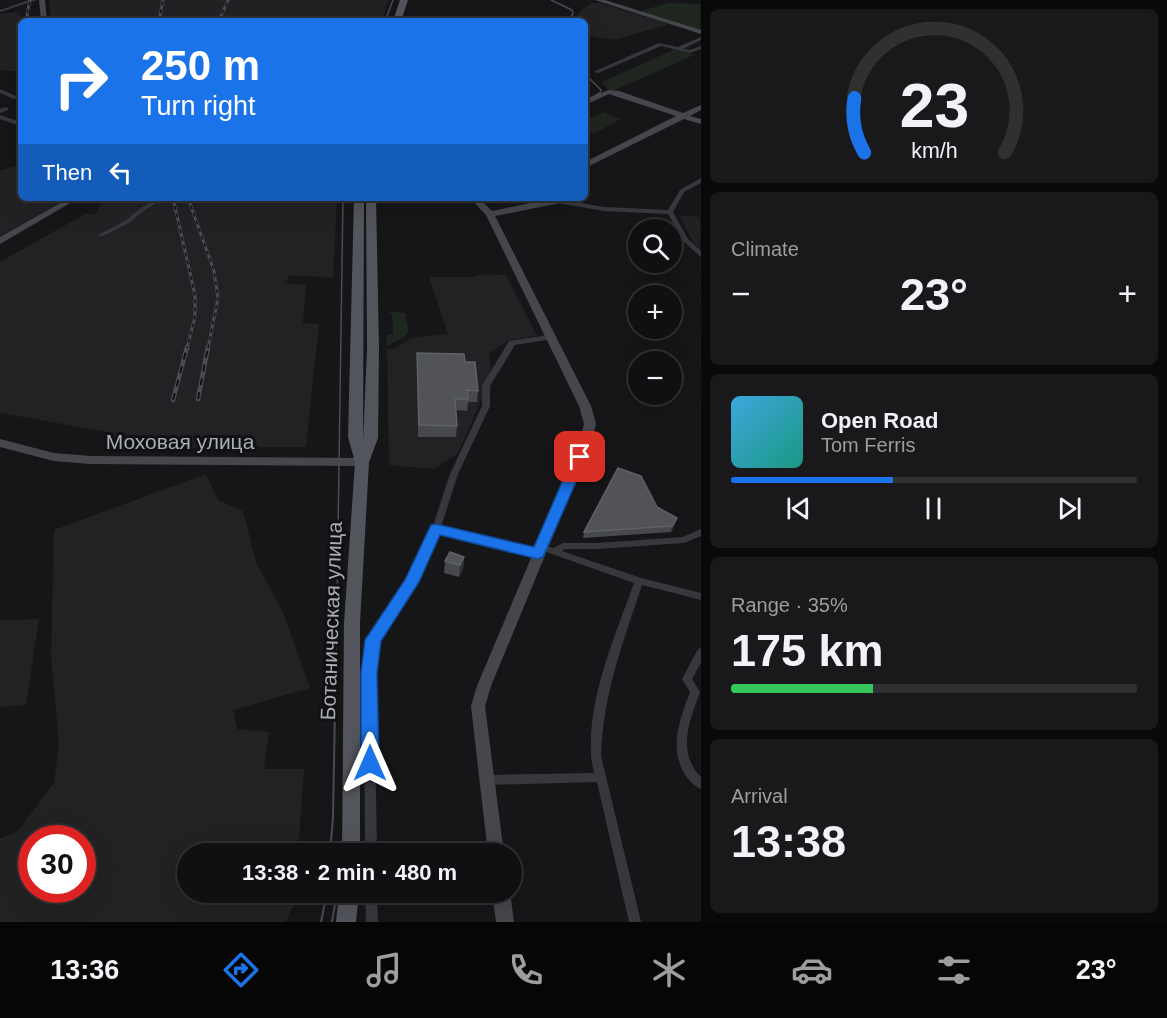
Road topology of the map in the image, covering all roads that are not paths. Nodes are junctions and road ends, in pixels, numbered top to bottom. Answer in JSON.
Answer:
{"nodes":[{"id":1,"x":35,"y":0,"type":"edge"},
{"id":2,"x":42,"y":0,"type":"edge"},
{"id":3,"x":404,"y":0,"type":"edge"},
{"id":4,"x":412,"y":0,"type":"edge"},
{"id":5,"x":598,"y":0,"type":"edge"},
{"id":6,"x":0,"y":11,"type":"edge"},
{"id":7,"x":44,"y":18,"type":"edge"},
{"id":8,"x":398,"y":18,"type":"edge"},
{"id":9,"x":407,"y":18,"type":"edge"},
{"id":10,"x":700,"y":32,"type":"edge"},
{"id":11,"x":700,"y":38,"type":"edge"},
{"id":12,"x":700,"y":47,"type":"edge"},
{"id":13,"x":680,"y":48,"type":"junction"},
{"id":14,"x":596,"y":72,"type":"dead end"},
{"id":15,"x":0,"y":84,"type":"edge"},
{"id":16,"x":0,"y":91,"type":"edge"},
{"id":17,"x":14,"y":97,"type":"dead end"},
{"id":18,"x":588,"y":102,"type":"edge"},
{"id":19,"x":700,"y":107,"type":"edge"},
{"id":20,"x":682,"y":116,"type":"junction"},
{"id":21,"x":0,"y":117,"type":"edge"},
{"id":22,"x":18,"y":122,"type":"edge"},
{"id":23,"x":700,"y":122,"type":"edge"},
{"id":24,"x":588,"y":163,"type":"edge"},
{"id":25,"x":700,"y":180,"type":"edge"},
{"id":26,"x":70,"y":201,"type":"edge"},
{"id":27,"x":156,"y":201,"type":"edge"},
{"id":28,"x":359,"y":201,"type":"edge"},
{"id":29,"x":372,"y":201,"type":"edge"},
{"id":30,"x":477,"y":201,"type":"edge"},
{"id":31,"x":548,"y":201,"type":"edge"},
{"id":32,"x":567,"y":201,"type":"edge"},
{"id":33,"x":670,"y":212,"type":"junction"},
{"id":34,"x":490,"y":214,"type":"junction"},
{"id":35,"x":101,"y":235,"type":"dead end"},
{"id":36,"x":0,"y":241,"type":"edge"},
{"id":37,"x":700,"y":255,"type":"edge"},
{"id":38,"x":549,"y":337,"type":"junction"},
{"id":39,"x":0,"y":444,"type":"edge"},
{"id":40,"x":362,"y":462,"type":"junction"},
{"id":41,"x":436,"y":529,"type":"junction"},
{"id":42,"x":700,"y":532,"type":"edge"},
{"id":43,"x":540,"y":550,"type":"junction"},
{"id":44,"x":554,"y":552,"type":"junction"},
{"id":45,"x":639,"y":581,"type":"junction"},
{"id":46,"x":700,"y":597,"type":"edge"},
{"id":47,"x":700,"y":652,"type":"edge"},
{"id":48,"x":601,"y":777,"type":"junction"},
{"id":49,"x":487,"y":780,"type":"junction"},
{"id":50,"x":700,"y":785,"type":"edge"},
{"id":51,"x":351,"y":843,"type":"edge"},
{"id":52,"x":371,"y":843,"type":"edge"},
{"id":53,"x":495,"y":843,"type":"edge"},
{"id":54,"x":348,"y":903,"type":"edge"},
{"id":55,"x":371,"y":903,"type":"edge"},
{"id":56,"x":502,"y":903,"type":"edge"},
{"id":57,"x":346,"y":922,"type":"edge"},
{"id":58,"x":372,"y":922,"type":"edge"},
{"id":59,"x":505,"y":922,"type":"edge"},
{"id":60,"x":635,"y":922,"type":"edge"}],
"edges":[{"from":1,"to":6,"type":"street"},
{"from":2,"to":7,"type":"main road"},
{"from":3,"to":8,"type":"main road"},
{"from":4,"to":9,"type":"main road"},
{"from":5,"to":10,"type":"main road"},
{"from":11,"to":13,"type":"street"},
{"from":12,"to":13,"type":"street"},
{"from":13,"to":14,"type":"street"},
{"from":15,"to":16,"type":"street"},
{"from":16,"to":17,"type":"street"},
{"from":18,"to":20,"type":"main road"},
{"from":19,"to":20,"type":"main road"},
{"from":20,"to":23,"type":"main road"},
{"from":20,"to":24,"type":"main road"},
{"from":21,"to":22,"type":"street"},
{"from":25,"to":33,"type":"street"},
{"from":26,"to":36,"type":"main road"},
{"from":27,"to":35,"type":"street"},
{"from":28,"to":40,"type":"main road","name":"Ботаническая улица"},
{"from":29,"to":40,"type":"main road","name":"Ботаническая улица"},
{"from":30,"to":34,"type":"main road"},
{"from":31,"to":34,"type":"main road"},
{"from":32,"to":33,"type":"street"},
{"from":33,"to":37,"type":"street"},
{"from":34,"to":38,"type":"main road"},
{"from":38,"to":41,"type":"street"},
{"from":38,"to":43,"type":"main road"},
{"from":39,"to":40,"type":"main road","name":"Моховая улица"},
{"from":40,"to":51,"type":"main road","name":"Ботаническая улица"},
{"from":41,"to":43,"type":"street"},
{"from":41,"to":52,"type":"street"},
{"from":42,"to":44,"type":"street"},
{"from":43,"to":44,"type":"street"},
{"from":43,"to":49,"type":"main road"},
{"from":44,"to":45,"type":"street"},
{"from":45,"to":46,"type":"street"},
{"from":45,"to":48,"type":"street"},
{"from":47,"to":50,"type":"street"},
{"from":48,"to":49,"type":"street"},
{"from":48,"to":60,"type":"street"},
{"from":49,"to":53,"type":"main road"},
{"from":54,"to":57,"type":"main road"},
{"from":55,"to":58,"type":"street"},
{"from":56,"to":59,"type":"main road"}]}
